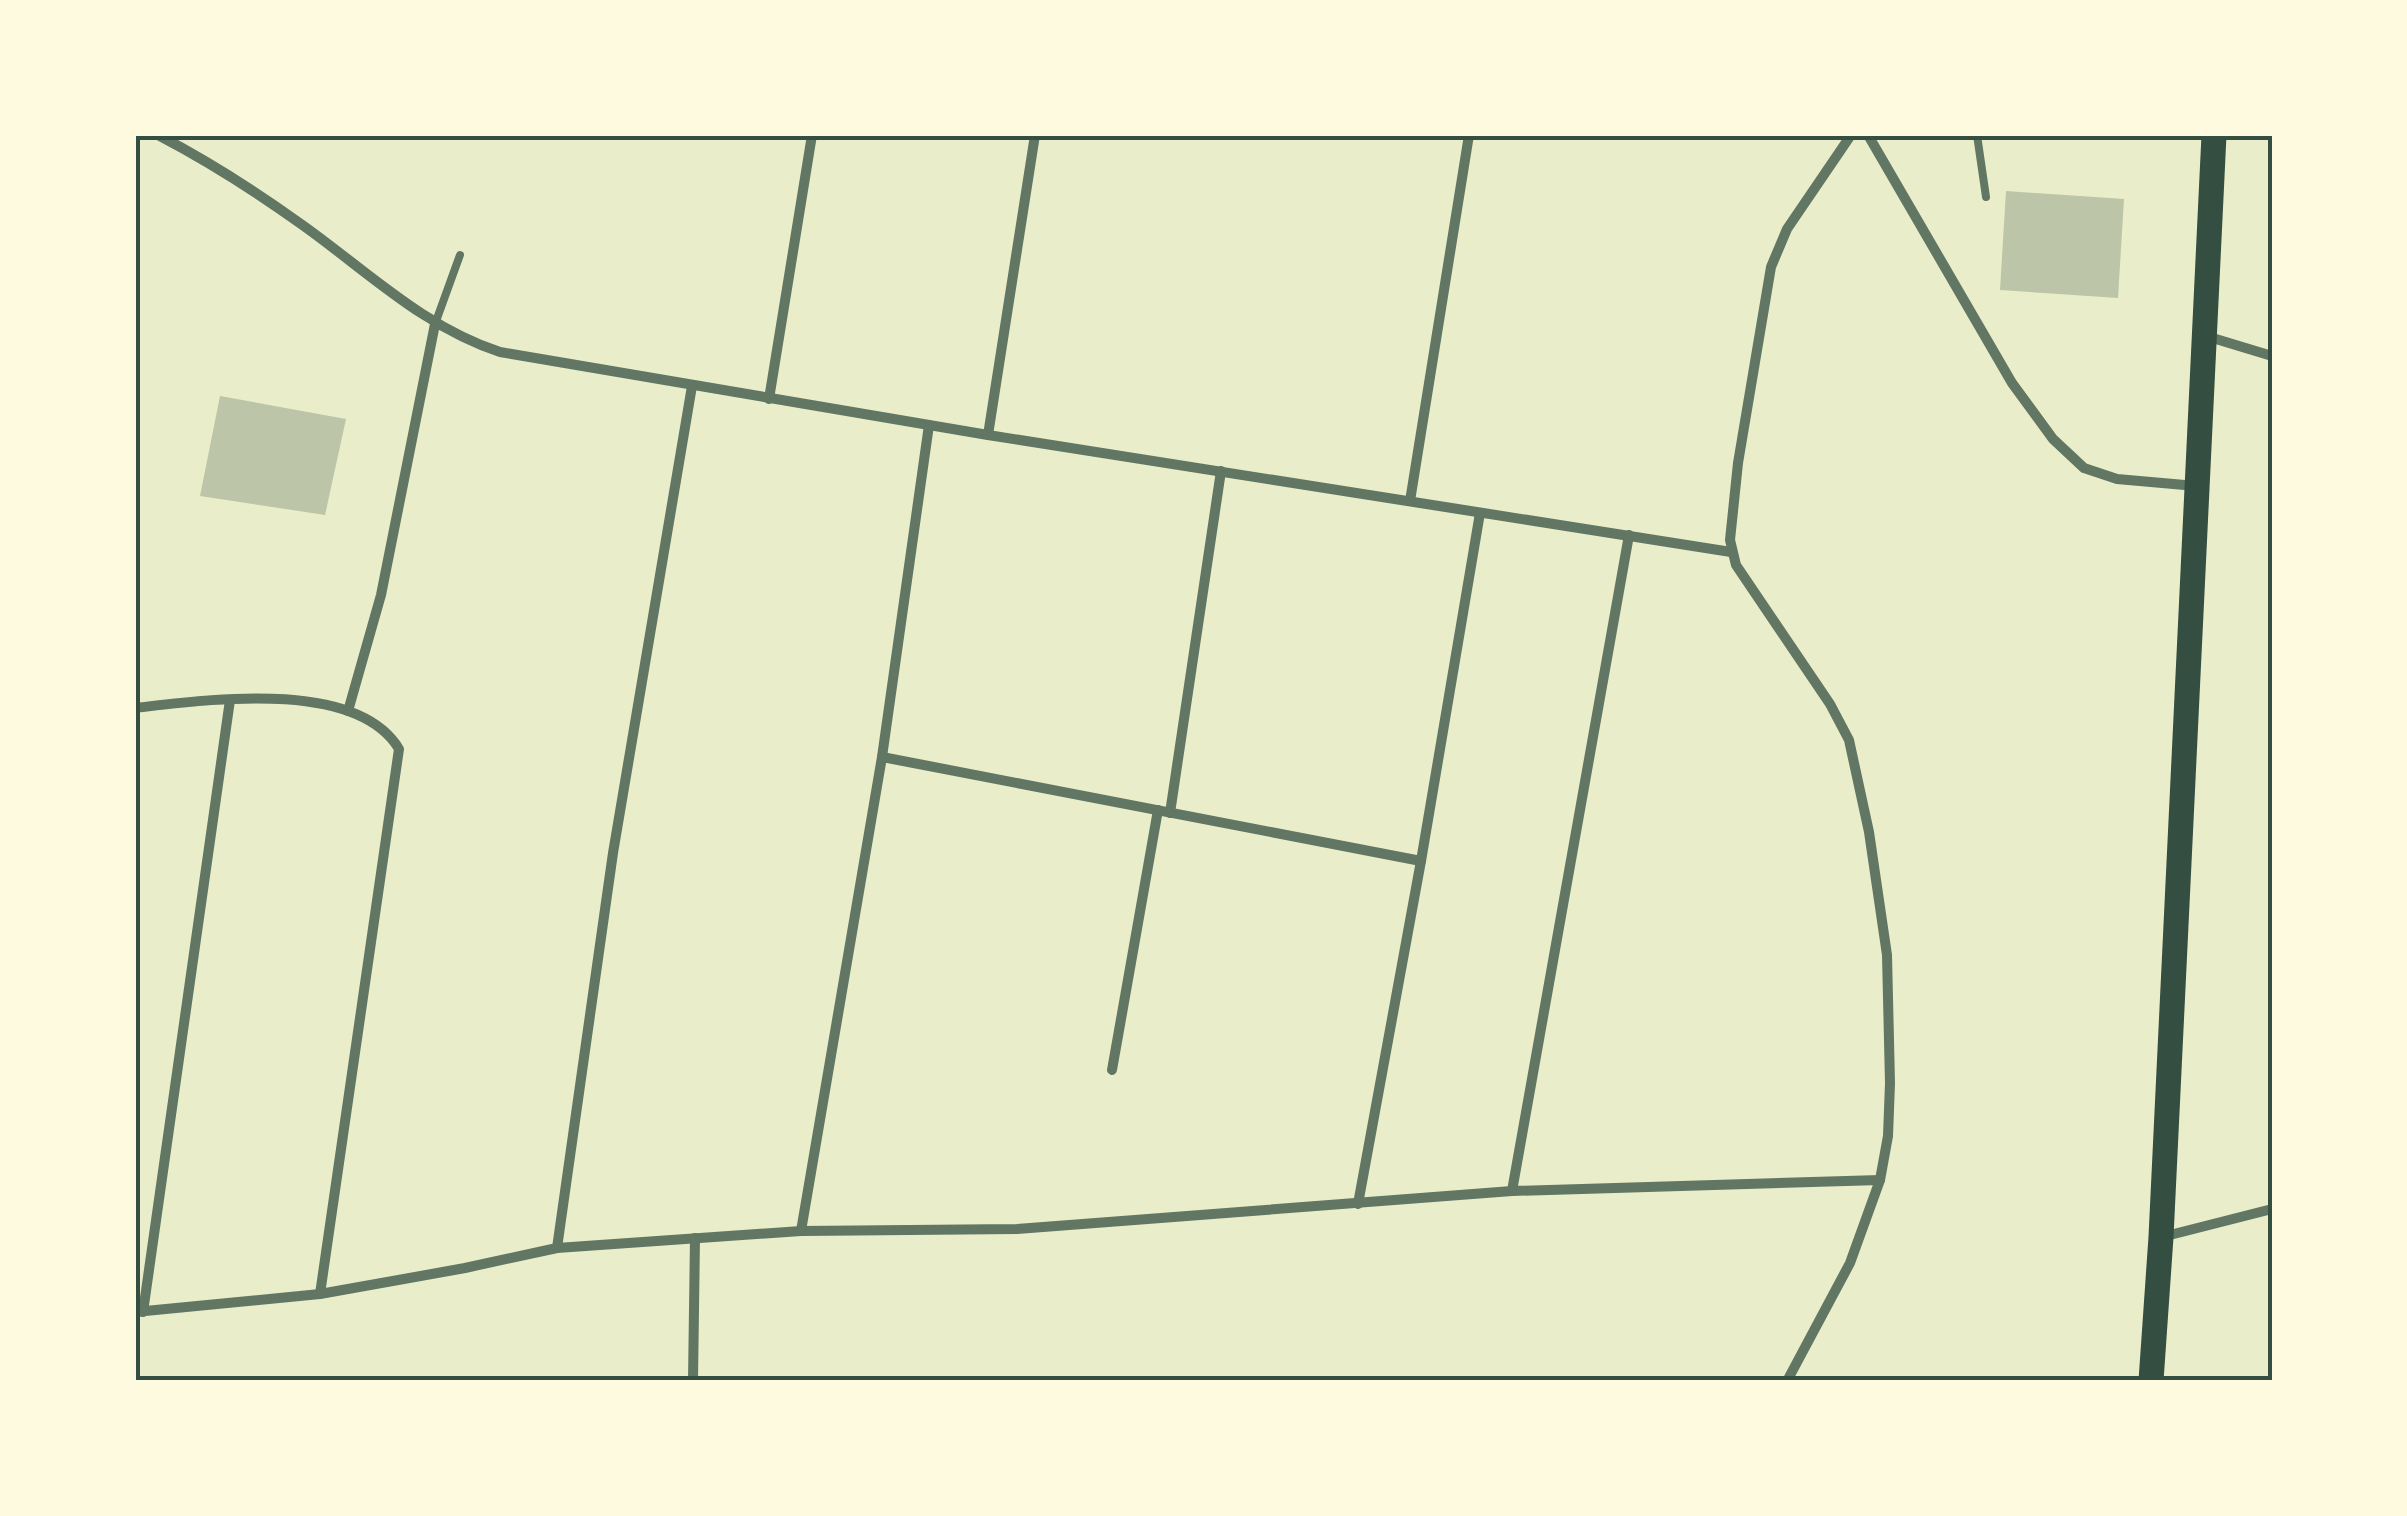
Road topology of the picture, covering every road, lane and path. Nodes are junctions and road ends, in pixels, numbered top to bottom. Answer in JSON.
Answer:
{"nodes":[{"id":1,"x":158,"y":135,"type":"edge"},
{"id":2,"x":812,"y":135,"type":"edge"},
{"id":3,"x":1035,"y":135,"type":"edge"},
{"id":4,"x":1469,"y":135,"type":"edge"},
{"id":5,"x":1851,"y":135,"type":"edge"},
{"id":6,"x":1868,"y":135,"type":"edge"},
{"id":7,"x":1977,"y":135,"type":"edge"},
{"id":8,"x":2214,"y":135,"type":"edge"},
{"id":9,"x":1986,"y":197,"type":"dead end"},
{"id":10,"x":460,"y":255,"type":"dead end"},
{"id":11,"x":435,"y":324,"type":"junction"},
{"id":12,"x":2204,"y":336,"type":"junction"},
{"id":13,"x":2272,"y":356,"type":"edge"},
{"id":14,"x":692,"y":386,"type":"junction"},
{"id":15,"x":769,"y":399,"type":"junction"},
{"id":16,"x":928,"y":425,"type":"junction"},
{"id":17,"x":988,"y":435,"type":"junction"},
{"id":18,"x":1221,"y":472,"type":"junction"},
{"id":19,"x":2196,"y":486,"type":"junction"},
{"id":20,"x":1410,"y":502,"type":"junction"},
{"id":21,"x":1480,"y":513,"type":"junction"},
{"id":22,"x":1629,"y":536,"type":"junction"},
{"id":23,"x":1731,"y":552,"type":"junction"},
{"id":24,"x":230,"y":700,"type":"junction"},
{"id":25,"x":135,"y":708,"type":"edge"},
{"id":26,"x":348,"y":711,"type":"junction"},
{"id":27,"x":882,"y":756,"type":"junction"},
{"id":28,"x":1164,"y":811,"type":"junction"},
{"id":29,"x":1421,"y":861,"type":"junction"},
{"id":30,"x":1112,"y":1070,"type":"dead end"},
{"id":31,"x":1880,"y":1180,"type":"junction"},
{"id":32,"x":1512,"y":1192,"type":"junction"},
{"id":33,"x":1358,"y":1204,"type":"junction"},
{"id":34,"x":2272,"y":1209,"type":"edge"},
{"id":35,"x":801,"y":1231,"type":"junction"},
{"id":36,"x":2161,"y":1237,"type":"junction"},
{"id":37,"x":695,"y":1238,"type":"junction"},
{"id":38,"x":557,"y":1248,"type":"junction"},
{"id":39,"x":320,"y":1294,"type":"junction"},
{"id":40,"x":139,"y":1312,"type":"edge"},
{"id":41,"x":694,"y":1381,"type":"edge"},
{"id":42,"x":1787,"y":1381,"type":"edge"},
{"id":43,"x":2151,"y":1381,"type":"edge"}],
"edges":[{"from":1,"to":11,"type":"street"},
{"from":2,"to":15,"type":"street"},
{"from":3,"to":17,"type":"street"},
{"from":4,"to":20,"type":"street"},
{"from":5,"to":23,"type":"street"},
{"from":6,"to":19,"type":"street"},
{"from":7,"to":9,"type":"lane"},
{"from":8,"to":12,"type":"main road"},
{"from":10,"to":11,"type":"lane"},
{"from":11,"to":14,"type":"street"},
{"from":11,"to":26,"type":"street"},
{"from":12,"to":13,"type":"street"},
{"from":12,"to":19,"type":"main road"},
{"from":14,"to":15,"type":"street"},
{"from":14,"to":38,"type":"street"},
{"from":15,"to":16,"type":"street"},
{"from":16,"to":17,"type":"street"},
{"from":16,"to":27,"type":"street"},
{"from":17,"to":18,"type":"street"},
{"from":18,"to":20,"type":"street"},
{"from":18,"to":28,"type":"street"},
{"from":19,"to":36,"type":"main road"},
{"from":20,"to":21,"type":"street"},
{"from":21,"to":22,"type":"street"},
{"from":21,"to":29,"type":"street"},
{"from":22,"to":23,"type":"street"},
{"from":22,"to":32,"type":"street"},
{"from":23,"to":31,"type":"street"},
{"from":24,"to":25,"type":"street"},
{"from":24,"to":26,"type":"street"},
{"from":24,"to":40,"type":"street"},
{"from":26,"to":39,"type":"street"},
{"from":27,"to":28,"type":"street"},
{"from":27,"to":35,"type":"street"},
{"from":28,"to":29,"type":"street"},
{"from":28,"to":30,"type":"street"},
{"from":29,"to":33,"type":"street"},
{"from":31,"to":32,"type":"street"},
{"from":31,"to":42,"type":"street"},
{"from":32,"to":33,"type":"street"},
{"from":33,"to":35,"type":"street"},
{"from":34,"to":36,"type":"street"},
{"from":35,"to":37,"type":"street"},
{"from":36,"to":43,"type":"main road"},
{"from":37,"to":38,"type":"street"},
{"from":37,"to":41,"type":"street"},
{"from":38,"to":39,"type":"street"},
{"from":39,"to":40,"type":"street"}]}
